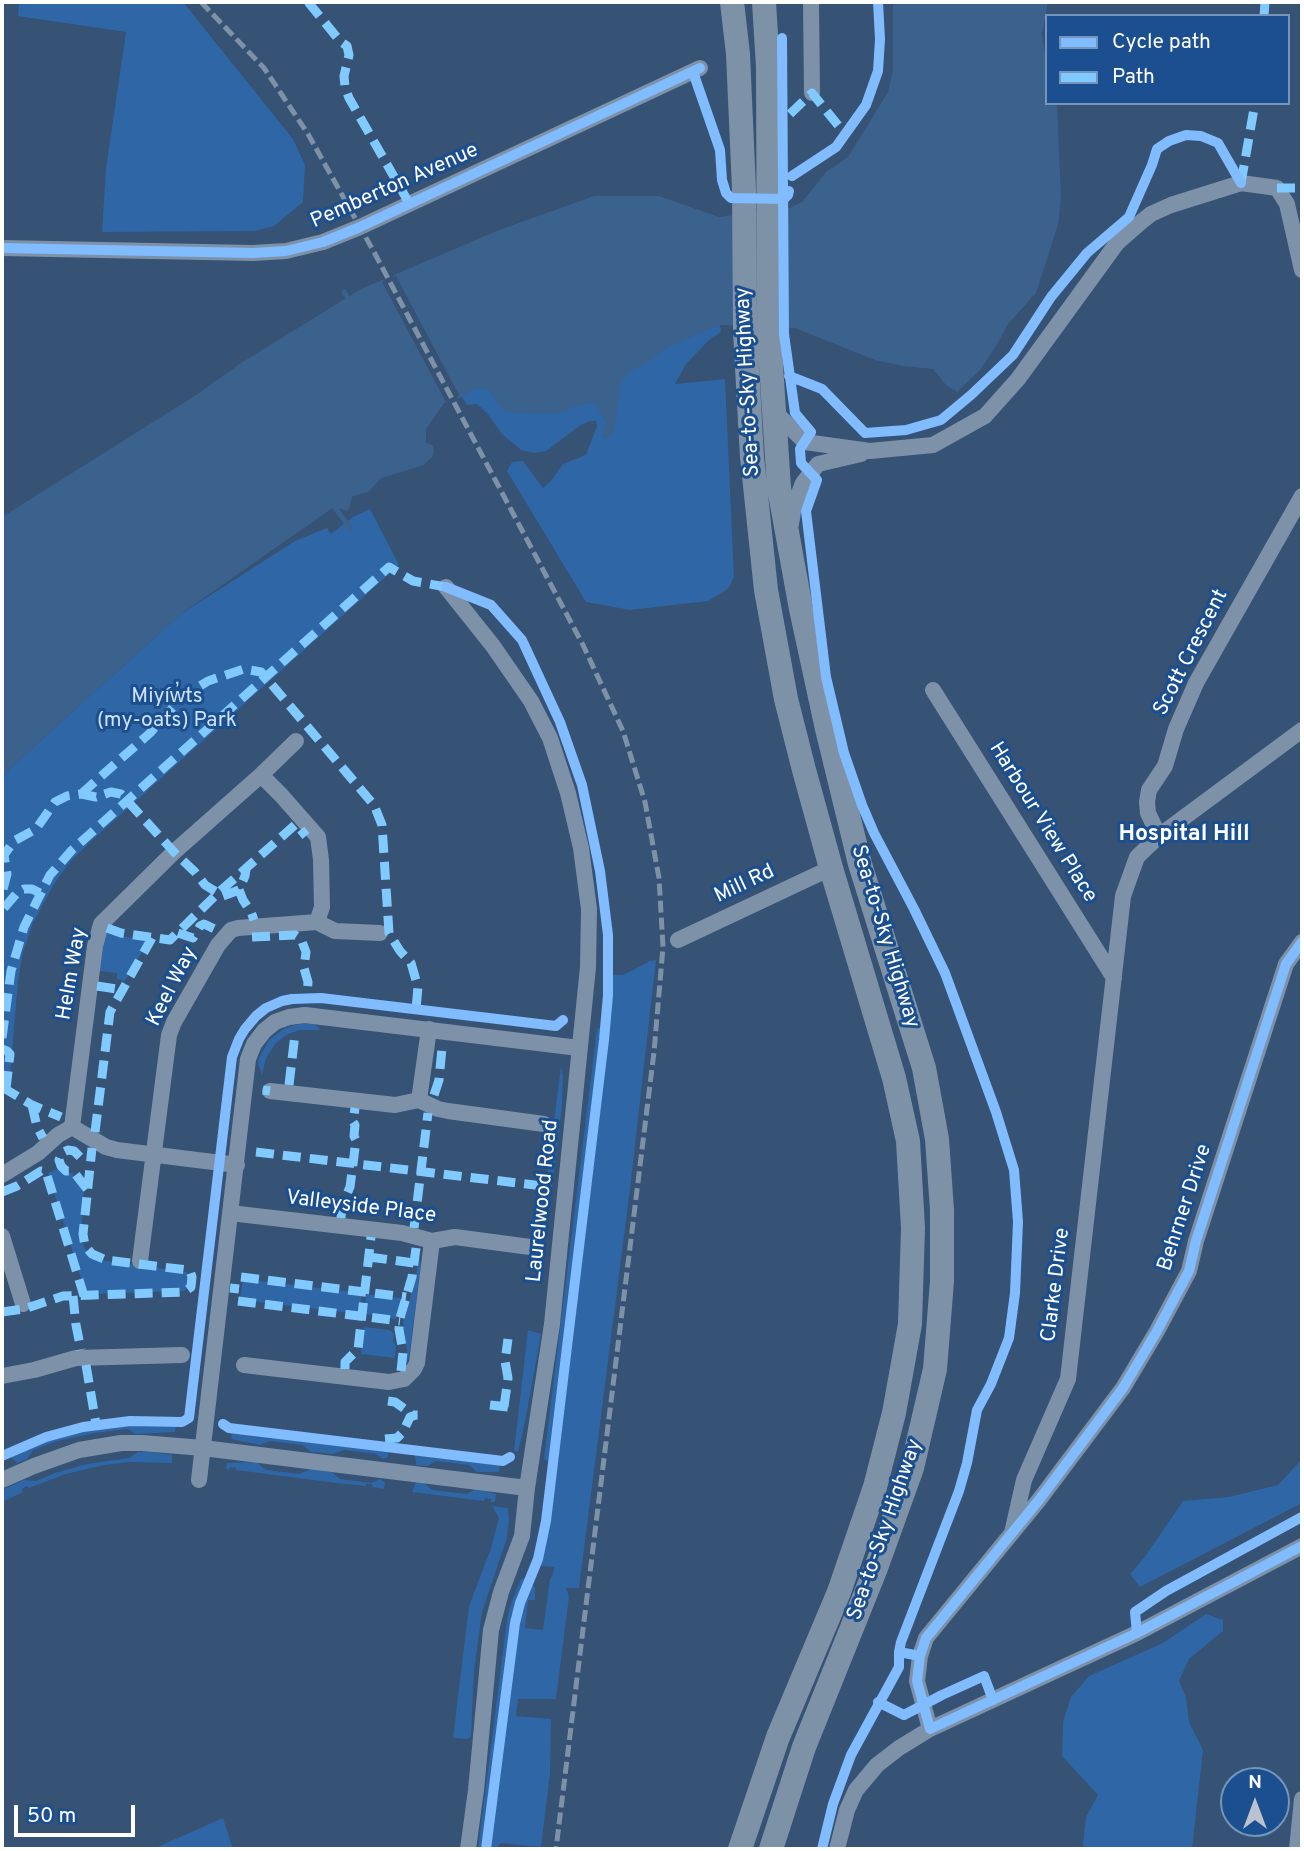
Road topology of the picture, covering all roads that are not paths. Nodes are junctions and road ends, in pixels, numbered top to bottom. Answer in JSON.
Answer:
{"nodes":[{"id":1,"x":732,"y":2,"type":"edge"},
{"id":2,"x":764,"y":2,"type":"edge"},
{"id":3,"x":811,"y":2,"type":"edge"},
{"id":4,"x":700,"y":68,"type":"dead end"},
{"id":5,"x":812,"y":93,"type":"dead end"},
{"id":6,"x":756,"y":188,"type":"junction"},
{"id":7,"x":2,"y":248,"type":"edge"},
{"id":8,"x":1302,"y":270,"type":"edge"},
{"id":9,"x":757,"y":332,"type":"junction"},
{"id":10,"x":774,"y":411,"type":"junction"},
{"id":11,"x":870,"y":451,"type":"junction"},
{"id":12,"x":1302,"y":496,"type":"edge"},
{"id":13,"x":788,"y":541,"type":"junction"},
{"id":14,"x":446,"y":587,"type":"dead end"},
{"id":15,"x":933,"y":690,"type":"dead end"},
{"id":16,"x":1302,"y":730,"type":"edge"},
{"id":17,"x":296,"y":741,"type":"dead end"},
{"id":18,"x":261,"y":775,"type":"junction"},
{"id":19,"x":1158,"y":836,"type":"junction"},
{"id":20,"x":831,"y":868,"type":"junction"},
{"id":21,"x":317,"y":922,"type":"junction"},
{"id":22,"x":380,"y":933,"type":"dead end"},
{"id":23,"x":678,"y":940,"type":"dead end"},
{"id":24,"x":1302,"y":942,"type":"edge"},
{"id":25,"x":1114,"y":978,"type":"junction"},
{"id":26,"x":429,"y":1030,"type":"junction"},
{"id":27,"x":579,"y":1048,"type":"junction"},
{"id":28,"x":270,"y":1091,"type":"dead end"},
{"id":29,"x":419,"y":1100,"type":"junction"},
{"id":30,"x":544,"y":1124,"type":"dead end"},
{"id":31,"x":72,"y":1127,"type":"junction"},
{"id":32,"x":154,"y":1154,"type":"junction"},
{"id":33,"x":237,"y":1165,"type":"junction"},
{"id":34,"x":2,"y":1175,"type":"edge"},
{"id":35,"x":940,"y":1185,"type":"junction"},
{"id":36,"x":230,"y":1213,"type":"junction"},
{"id":37,"x":2,"y":1236,"type":"edge"},
{"id":38,"x":432,"y":1241,"type":"junction"},
{"id":39,"x":530,"y":1247,"type":"dead end"},
{"id":40,"x":140,"y":1261,"type":"dead end"},
{"id":41,"x":23,"y":1304,"type":"dead end"},
{"id":42,"x":182,"y":1354,"type":"dead end"},
{"id":43,"x":244,"y":1364,"type":"dead end"},
{"id":44,"x":2,"y":1377,"type":"edge"},
{"id":45,"x":202,"y":1448,"type":"junction"},
{"id":46,"x":4,"y":1473,"type":"edge"},
{"id":47,"x":199,"y":1480,"type":"dead end"},
{"id":48,"x":527,"y":1488,"type":"junction"},
{"id":49,"x":1012,"y":1533,"type":"junction"},
{"id":50,"x":1302,"y":1546,"type":"edge"},
{"id":51,"x":930,"y":1729,"type":"junction"},
{"id":52,"x":1302,"y":1799,"type":"edge"},
{"id":53,"x":468,"y":1849,"type":"edge"},
{"id":54,"x":740,"y":1849,"type":"edge"},
{"id":55,"x":771,"y":1849,"type":"edge"},
{"id":56,"x":837,"y":1849,"type":"edge"},
{"id":57,"x":1297,"y":1849,"type":"edge"}],
"edges":[{"from":1,"to":6,"type":"highway","name":"Sea-to-Sky Highway"},
{"from":2,"to":6,"type":"highway","name":"Sea-to-Sky Highway"},
{"from":3,"to":5,"type":"street"},
{"from":4,"to":7,"type":"street","name":"Pemberton Avenue"},
{"from":6,"to":9,"type":"highway","name":"Sea-to-Sky Highway"},
{"from":8,"to":11,"type":"street"},
{"from":9,"to":10,"type":"highway","name":"Sea-to-Sky Highway"},
{"from":9,"to":20,"type":"highway","name":"Sea-to-Sky Highway"},
{"from":10,"to":11,"type":"street"},
{"from":10,"to":13,"type":"highway","name":"Sea-to-Sky Highway"},
{"from":11,"to":13,"type":"street"},
{"from":12,"to":19,"type":"street","name":"Scott Crescent"},
{"from":13,"to":20,"type":"highway"},
{"from":13,"to":35,"type":"highway","name":"Sea-to-Sky Highway"},
{"from":14,"to":27,"type":"street","name":"Laurelwood Road"},
{"from":15,"to":25,"type":"street","name":"Harbour View Place"},
{"from":16,"to":19,"type":"street","name":"Clarke Drive"},
{"from":17,"to":18,"type":"street","name":"Helm Way"},
{"from":18,"to":21,"type":"street"},
{"from":18,"to":31,"type":"street","name":"Helm Way"},
{"from":19,"to":25,"type":"street","name":"Clarke Drive"},
{"from":20,"to":23,"type":"street","name":"Mill Rd"},
{"from":20,"to":35,"type":"highway"},
{"from":20,"to":54,"type":"highway","name":"Sea-to-Sky Highway"},
{"from":21,"to":22,"type":"street","name":"Keel Way"},
{"from":21,"to":32,"type":"street","name":"Keel Way"},
{"from":24,"to":49,"type":"street","name":"Behrner Drive"},
{"from":25,"to":49,"type":"street","name":"Clarke Drive"},
{"from":26,"to":27,"type":"street"},
{"from":26,"to":29,"type":"street"},
{"from":26,"to":33,"type":"street"},
{"from":27,"to":48,"type":"street","name":"Laurelwood Road"},
{"from":28,"to":29,"type":"street"},
{"from":29,"to":30,"type":"street"},
{"from":31,"to":32,"type":"street"},
{"from":31,"to":34,"type":"street"},
{"from":32,"to":33,"type":"street"},
{"from":32,"to":40,"type":"street","name":"Keel Way"},
{"from":33,"to":36,"type":"street"},
{"from":35,"to":55,"type":"highway","name":"Sea-to-Sky Highway"},
{"from":36,"to":38,"type":"street","name":"Valleyside Place"},
{"from":36,"to":45,"type":"street"},
{"from":37,"to":41,"type":"street"},
{"from":38,"to":39,"type":"street","name":"Valleyside Place"},
{"from":38,"to":43,"type":"street"},
{"from":42,"to":44,"type":"street"},
{"from":45,"to":46,"type":"street"},
{"from":45,"to":47,"type":"street"},
{"from":45,"to":48,"type":"street"},
{"from":48,"to":53,"type":"street","name":"Laurelwood Road"},
{"from":49,"to":51,"type":"street","name":"Clarke Drive"},
{"from":50,"to":51,"type":"street"},
{"from":51,"to":56,"type":"street"},
{"from":52,"to":57,"type":"street"}]}
